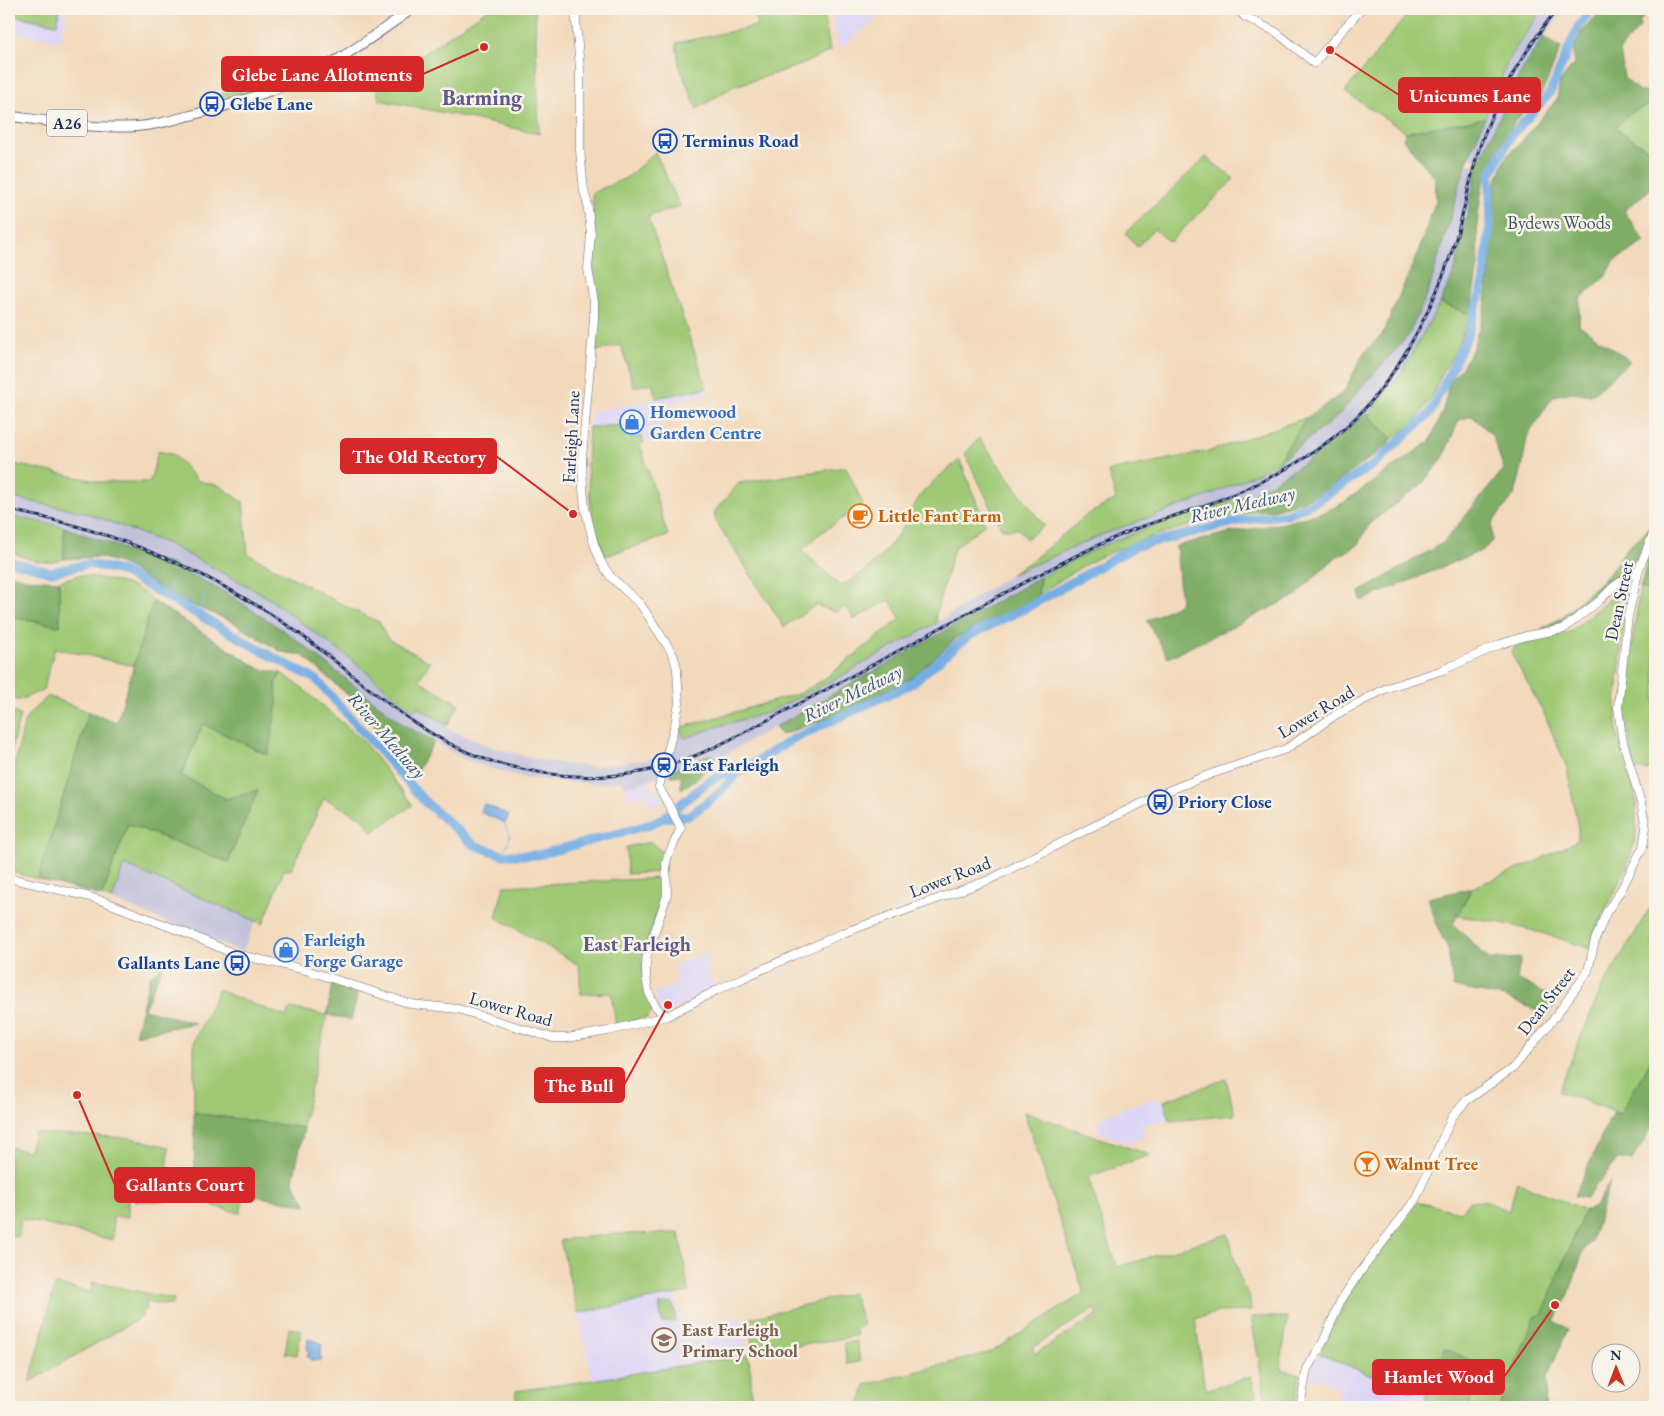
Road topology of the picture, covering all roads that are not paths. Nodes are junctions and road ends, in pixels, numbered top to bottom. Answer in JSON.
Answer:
{"nodes":[{"id":1,"x":412,"y":9,"type":"edge"},
{"id":2,"x":575,"y":9,"type":"edge"},
{"id":3,"x":1237,"y":9,"type":"edge"},
{"id":4,"x":1361,"y":9,"type":"edge"},
{"id":5,"x":9,"y":116,"type":"edge"},
{"id":6,"x":1655,"y":528,"type":"edge"},
{"id":7,"x":1639,"y":569,"type":"junction"},
{"id":8,"x":9,"y":878,"type":"edge"},
{"id":9,"x":654,"y":1006,"type":"junction"},
{"id":10,"x":667,"y":1016,"type":"junction"},
{"id":11,"x":650,"y":1021,"type":"junction"},
{"id":12,"x":1300,"y":1407,"type":"edge"}],
"edges":[{"from":1,"to":5,"type":"main road","number":"A26"},
{"from":2,"to":9,"type":"street","name":"Farleigh Lane"},
{"from":3,"to":4,"type":"street"},
{"from":6,"to":7,"type":"street","name":"Dean Street"},
{"from":7,"to":10,"type":"street","name":"Lower Road"},
{"from":7,"to":12,"type":"street","name":"Dean Street"},
{"from":8,"to":11,"type":"street","name":"Lower Road"},
{"from":9,"to":10,"type":"street"},
{"from":9,"to":11,"type":"street"},
{"from":10,"to":11,"type":"street","name":"Lower Road"}]}
